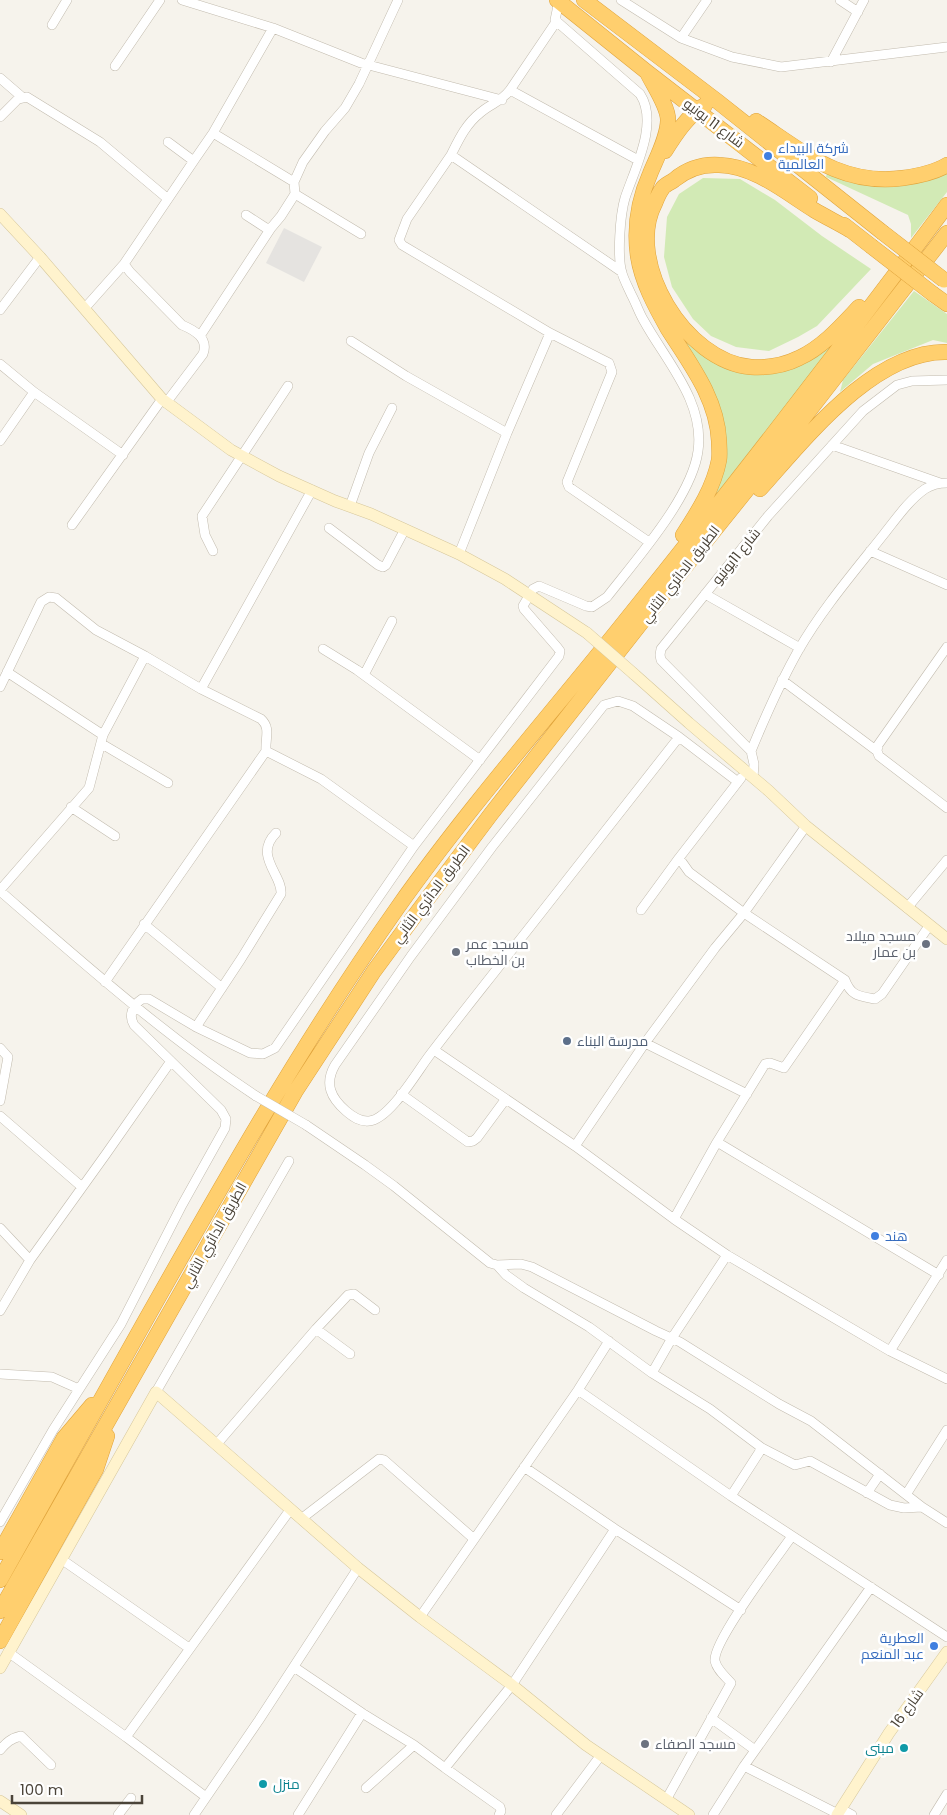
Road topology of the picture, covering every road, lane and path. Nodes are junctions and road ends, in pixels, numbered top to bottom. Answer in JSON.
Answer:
{"nodes":[{"id":1,"x":67,"y":0,"type":"edge"},
{"id":2,"x":160,"y":0,"type":"edge"},
{"id":3,"x":182,"y":0,"type":"edge"},
{"id":4,"x":398,"y":0,"type":"edge"},
{"id":5,"x":584,"y":0,"type":"edge"},
{"id":6,"x":621,"y":0,"type":"edge"},
{"id":7,"x":707,"y":0,"type":"edge"},
{"id":8,"x":840,"y":0,"type":"edge"},
{"id":9,"x":864,"y":0,"type":"edge"},
{"id":10,"x":558,"y":1,"type":"edge"},
{"id":11,"x":858,"y":12,"type":"junction"},
{"id":12,"x":556,"y":22,"type":"junction"},
{"id":13,"x":52,"y":26,"type":"dead end"},
{"id":14,"x":273,"y":28,"type":"junction"},
{"id":15,"x":680,"y":38,"type":"junction"},
{"id":16,"x":947,"y":47,"type":"edge"},
{"id":17,"x":831,"y":62,"type":"junction"},
{"id":18,"x":369,"y":64,"type":"junction"},
{"id":19,"x":115,"y":66,"type":"dead end"},
{"id":20,"x":647,"y":72,"type":"junction"},
{"id":21,"x":0,"y":78,"type":"edge"},
{"id":22,"x":510,"y":90,"type":"junction"},
{"id":23,"x":22,"y":97,"type":"junction"},
{"id":24,"x":502,"y":100,"type":"junction"},
{"id":25,"x":717,"y":101,"type":"junction"},
{"id":26,"x":697,"y":110,"type":"junction"},
{"id":27,"x":0,"y":117,"type":"edge"},
{"id":28,"x":213,"y":133,"type":"junction"},
{"id":29,"x":168,"y":142,"type":"dead end"},
{"id":30,"x":451,"y":155,"type":"junction"},
{"id":31,"x":195,"y":159,"type":"junction"},
{"id":32,"x":638,"y":160,"type":"junction"},
{"id":33,"x":947,"y":165,"type":"edge"},
{"id":34,"x":649,"y":176,"type":"junction"},
{"id":35,"x":294,"y":182,"type":"junction"},
{"id":36,"x":295,"y":194,"type":"junction"},
{"id":37,"x":168,"y":199,"type":"junction"},
{"id":38,"x":947,"y":205,"type":"edge"},
{"id":39,"x":0,"y":214,"type":"edge"},
{"id":40,"x":246,"y":215,"type":"dead end"},
{"id":41,"x":271,"y":228,"type":"junction"},
{"id":42,"x":850,"y":230,"type":"junction"},
{"id":43,"x":947,"y":233,"type":"edge"},
{"id":44,"x":361,"y":234,"type":"dead end"},
{"id":45,"x":947,"y":243,"type":"edge"},
{"id":46,"x":40,"y":257,"type":"junction"},
{"id":47,"x":124,"y":264,"type":"junction"},
{"id":48,"x":622,"y":272,"type":"junction"},
{"id":49,"x":890,"y":279,"type":"junction"},
{"id":50,"x":945,"y":281,"type":"edge"},
{"id":51,"x":947,"y":304,"type":"edge"},
{"id":52,"x":84,"y":309,"type":"junction"},
{"id":53,"x":0,"y":310,"type":"edge"},
{"id":54,"x":550,"y":333,"type":"junction"},
{"id":55,"x":200,"y":336,"type":"junction"},
{"id":56,"x":351,"y":340,"type":"dead end"},
{"id":57,"x":861,"y":345,"type":"junction"},
{"id":58,"x":947,"y":352,"type":"edge"},
{"id":59,"x":0,"y":364,"type":"edge"},
{"id":60,"x":947,"y":380,"type":"edge"},
{"id":61,"x":288,"y":386,"type":"dead end"},
{"id":62,"x":34,"y":392,"type":"junction"},
{"id":63,"x":164,"y":401,"type":"junction"},
{"id":64,"x":392,"y":408,"type":"dead end"},
{"id":65,"x":507,"y":433,"type":"junction"},
{"id":66,"x":0,"y":441,"type":"edge"},
{"id":67,"x":832,"y":444,"type":"junction"},
{"id":68,"x":123,"y":455,"type":"junction"},
{"id":69,"x":243,"y":456,"type":"junction"},
{"id":70,"x":943,"y":483,"type":"edge"},
{"id":71,"x":312,"y":490,"type":"junction"},
{"id":72,"x":350,"y":506,"type":"junction"},
{"id":73,"x":72,"y":525,"type":"dead end"},
{"id":74,"x":329,"y":528,"type":"dead end"},
{"id":75,"x":405,"y":529,"type":"junction"},
{"id":76,"x":649,"y":542,"type":"junction"},
{"id":77,"x":212,"y":551,"type":"dead end"},
{"id":78,"x":870,"y":551,"type":"junction"},
{"id":79,"x":459,"y":554,"type":"junction"},
{"id":80,"x":947,"y":585,"type":"edge"},
{"id":81,"x":668,"y":590,"type":"junction"},
{"id":82,"x":705,"y":594,"type":"junction"},
{"id":83,"x":528,"y":596,"type":"junction"},
{"id":84,"x":392,"y":621,"type":"dead end"},
{"id":85,"x":614,"y":634,"type":"junction"},
{"id":86,"x":947,"y":647,"type":"edge"},
{"id":87,"x":800,"y":648,"type":"junction"},
{"id":88,"x":323,"y":649,"type":"dead end"},
{"id":89,"x":145,"y":656,"type":"junction"},
{"id":90,"x":7,"y":672,"type":"junction"},
{"id":91,"x":364,"y":675,"type":"junction"},
{"id":92,"x":782,"y":680,"type":"junction"},
{"id":93,"x":0,"y":687,"type":"edge"},
{"id":94,"x":201,"y":689,"type":"junction"},
{"id":95,"x":678,"y":737,"type":"junction"},
{"id":96,"x":103,"y":739,"type":"junction"},
{"id":97,"x":877,"y":750,"type":"junction"},
{"id":98,"x":266,"y":751,"type":"junction"},
{"id":99,"x":751,"y":751,"type":"junction"},
{"id":100,"x":480,"y":760,"type":"junction"},
{"id":101,"x":750,"y":775,"type":"junction"},
{"id":102,"x":738,"y":782,"type":"junction"},
{"id":103,"x":168,"y":784,"type":"dead end"},
{"id":104,"x":71,"y":807,"type":"junction"},
{"id":105,"x":947,"y":808,"type":"edge"},
{"id":106,"x":806,"y":826,"type":"junction"},
{"id":107,"x":276,"y":833,"type":"dead end"},
{"id":108,"x":115,"y":836,"type":"dead end"},
{"id":109,"x":414,"y":846,"type":"junction"},
{"id":110,"x":679,"y":858,"type":"junction"},
{"id":111,"x":947,"y":860,"type":"edge"},
{"id":112,"x":1,"y":895,"type":"edge"},
{"id":113,"x":907,"y":908,"type":"junction"},
{"id":114,"x":641,"y":910,"type":"dead end"},
{"id":115,"x":744,"y":913,"type":"junction"},
{"id":116,"x":144,"y":924,"type":"junction"},
{"id":117,"x":929,"y":926,"type":"junction"},
{"id":118,"x":947,"y":939,"type":"edge"},
{"id":119,"x":845,"y":980,"type":"junction"},
{"id":120,"x":105,"y":982,"type":"junction"},
{"id":121,"x":222,"y":988,"type":"junction"},
{"id":122,"x":134,"y":1007,"type":"junction"},
{"id":123,"x":196,"y":1027,"type":"junction"},
{"id":124,"x":645,"y":1044,"type":"junction"},
{"id":125,"x":0,"y":1048,"type":"edge"},
{"id":126,"x":434,"y":1050,"type":"junction"},
{"id":127,"x":171,"y":1061,"type":"junction"},
{"id":128,"x":401,"y":1094,"type":"junction"},
{"id":129,"x":747,"y":1094,"type":"junction"},
{"id":130,"x":505,"y":1100,"type":"junction"},
{"id":131,"x":0,"y":1101,"type":"edge"},
{"id":132,"x":0,"y":1116,"type":"edge"},
{"id":133,"x":717,"y":1142,"type":"junction"},
{"id":134,"x":575,"y":1146,"type":"junction"},
{"id":135,"x":289,"y":1161,"type":"dead end"},
{"id":136,"x":82,"y":1187,"type":"junction"},
{"id":137,"x":674,"y":1219,"type":"junction"},
{"id":138,"x":0,"y":1228,"type":"edge"},
{"id":139,"x":727,"y":1255,"type":"junction"},
{"id":140,"x":30,"y":1260,"type":"junction"},
{"id":141,"x":947,"y":1260,"type":"edge"},
{"id":142,"x":497,"y":1265,"type":"junction"},
{"id":143,"x":939,"y":1275,"type":"junction"},
{"id":144,"x":375,"y":1310,"type":"dead end"},
{"id":145,"x":0,"y":1311,"type":"edge"},
{"id":146,"x":316,"y":1329,"type":"junction"},
{"id":147,"x":672,"y":1338,"type":"junction"},
{"id":148,"x":609,"y":1341,"type":"junction"},
{"id":149,"x":890,"y":1351,"type":"junction"},
{"id":150,"x":350,"y":1354,"type":"dead end"},
{"id":151,"x":652,"y":1372,"type":"junction"},
{"id":152,"x":0,"y":1374,"type":"edge"},
{"id":153,"x":947,"y":1379,"type":"edge"},
{"id":154,"x":79,"y":1389,"type":"junction"},
{"id":155,"x":578,"y":1390,"type":"junction"},
{"id":156,"x":106,"y":1392,"type":"junction"},
{"id":157,"x":156,"y":1392,"type":"junction"},
{"id":158,"x":109,"y":1421,"type":"junction"},
{"id":159,"x":947,"y":1430,"type":"edge"},
{"id":160,"x":216,"y":1445,"type":"junction"},
{"id":161,"x":762,"y":1448,"type":"junction"},
{"id":162,"x":524,"y":1467,"type":"junction"},
{"id":163,"x":880,"y":1474,"type":"junction"},
{"id":164,"x":867,"y":1493,"type":"junction"},
{"id":165,"x":906,"y":1494,"type":"junction"},
{"id":166,"x":731,"y":1496,"type":"junction"},
{"id":167,"x":922,"y":1507,"type":"junction"},
{"id":168,"x":290,"y":1510,"type":"junction"},
{"id":169,"x":301,"y":1519,"type":"junction"},
{"id":170,"x":0,"y":1522,"type":"edge"},
{"id":171,"x":947,"y":1523,"type":"edge"},
{"id":172,"x":614,"y":1529,"type":"junction"},
{"id":173,"x":792,"y":1536,"type":"junction"},
{"id":174,"x":474,"y":1539,"type":"junction"},
{"id":175,"x":0,"y":1552,"type":"edge"},
{"id":176,"x":61,"y":1559,"type":"junction"},
{"id":177,"x":358,"y":1568,"type":"junction"},
{"id":178,"x":0,"y":1580,"type":"edge"},
{"id":179,"x":871,"y":1587,"type":"junction"},
{"id":180,"x":741,"y":1610,"type":"junction"},
{"id":181,"x":0,"y":1611,"type":"edge"},
{"id":182,"x":420,"y":1618,"type":"junction"},
{"id":183,"x":947,"y":1636,"type":"edge"},
{"id":184,"x":4,"y":1646,"type":"edge"},
{"id":185,"x":188,"y":1648,"type":"junction"},
{"id":186,"x":946,"y":1656,"type":"edge"},
{"id":187,"x":294,"y":1667,"type":"junction"},
{"id":188,"x":0,"y":1668,"type":"edge"},
{"id":189,"x":512,"y":1685,"type":"junction"},
{"id":190,"x":362,"y":1713,"type":"junction"},
{"id":191,"x":711,"y":1718,"type":"junction"},
{"id":192,"x":126,"y":1737,"type":"junction"},
{"id":193,"x":414,"y":1744,"type":"junction"},
{"id":194,"x":0,"y":1750,"type":"edge"},
{"id":195,"x":755,"y":1750,"type":"junction"},
{"id":196,"x":601,"y":1755,"type":"junction"},
{"id":197,"x":51,"y":1765,"type":"dead end"},
{"id":198,"x":744,"y":1766,"type":"junction"},
{"id":199,"x":445,"y":1768,"type":"junction"},
{"id":200,"x":366,"y":1788,"type":"dead end"},
{"id":201,"x":947,"y":1794,"type":"edge"},
{"id":202,"x":206,"y":1797,"type":"junction"},
{"id":203,"x":131,"y":1798,"type":"dead end"},
{"id":204,"x":666,"y":1800,"type":"junction"},
{"id":205,"x":0,"y":1801,"type":"edge"},
{"id":206,"x":13,"y":1813,"type":"edge"},
{"id":207,"x":839,"y":1813,"type":"edge"},
{"id":208,"x":118,"y":1815,"type":"edge"},
{"id":209,"x":194,"y":1815,"type":"edge"},
{"id":210,"x":298,"y":1815,"type":"edge"},
{"id":211,"x":499,"y":1815,"type":"edge"},
{"id":212,"x":556,"y":1815,"type":"edge"},
{"id":213,"x":689,"y":1815,"type":"edge"},
{"id":214,"x":713,"y":1815,"type":"edge"},
{"id":215,"x":852,"y":1815,"type":"edge"},
{"id":216,"x":934,"y":1815,"type":"edge"}],
"edges":[{"from":1,"to":13,"type":"street"},
{"from":2,"to":19,"type":"street"},
{"from":3,"to":14,"type":"street"},
{"from":4,"to":18,"type":"street"},
{"from":5,"to":25,"type":"highway","name":"شارع 11 يونيو"},
{"from":6,"to":15,"type":"street"},
{"from":7,"to":15,"type":"street"},
{"from":8,"to":11,"type":"street"},
{"from":9,"to":11,"type":"street"},
{"from":10,"to":12,"type":"street"},
{"from":10,"to":20,"type":"highway","name":"شارع 11 يونيو"},
{"from":11,"to":17,"type":"street"},
{"from":12,"to":22,"type":"street"},
{"from":12,"to":32,"type":"street"},
{"from":14,"to":18,"type":"street"},
{"from":14,"to":28,"type":"street"},
{"from":15,"to":17,"type":"street"},
{"from":16,"to":17,"type":"street"},
{"from":18,"to":24,"type":"street"},
{"from":18,"to":35,"type":"street"},
{"from":20,"to":26,"type":"highway","name":"شارع 11 يونيو"},
{"from":20,"to":34,"type":"highway"},
{"from":21,"to":23,"type":"street"},
{"from":22,"to":24,"type":"street"},
{"from":22,"to":32,"type":"street"},
{"from":23,"to":27,"type":"street"},
{"from":23,"to":37,"type":"street"},
{"from":24,"to":30,"type":"street"},
{"from":25,"to":26,"type":"highway"},
{"from":25,"to":33,"type":"highway"},
{"from":25,"to":50,"type":"highway","name":"شارع 11 يونيو","bridge":true},
{"from":26,"to":34,"type":"highway"},
{"from":26,"to":42,"type":"highway","name":"شارع 11 يونيو"},
{"from":28,"to":31,"type":"street"},
{"from":28,"to":35,"type":"street"},
{"from":29,"to":31,"type":"street"},
{"from":30,"to":48,"type":"street"},
{"from":30,"to":54,"type":"street"},
{"from":31,"to":37,"type":"street"},
{"from":32,"to":48,"type":"street"},
{"from":34,"to":85,"type":"highway"},
{"from":35,"to":36,"type":"street"},
{"from":36,"to":41,"type":"street"},
{"from":36,"to":44,"type":"street"},
{"from":37,"to":47,"type":"street"},
{"from":38,"to":49,"type":"highway","name":"الطريق الدائري الثاني"},
{"from":39,"to":46,"type":"street"},
{"from":40,"to":41,"type":"street"},
{"from":41,"to":55,"type":"street"},
{"from":42,"to":49,"type":"highway"},
{"from":42,"to":51,"type":"highway","name":"شارع 11 يونيو","bridge":true},
{"from":43,"to":57,"type":"highway","name":"الطريق الدائري الثاني"},
{"from":45,"to":57,"type":"highway"},
{"from":46,"to":52,"type":"street"},
{"from":46,"to":53,"type":"street"},
{"from":47,"to":52,"type":"street"},
{"from":47,"to":55,"type":"street"},
{"from":48,"to":76,"type":"street"},
{"from":49,"to":85,"type":"highway","name":"الطريق الدائري الثاني"},
{"from":52,"to":63,"type":"street"},
{"from":54,"to":65,"type":"street"},
{"from":54,"to":76,"type":"street"},
{"from":55,"to":63,"type":"street"},
{"from":56,"to":65,"type":"street"},
{"from":57,"to":81,"type":"highway","name":"الطريق الدائري الثاني"},
{"from":58,"to":81,"type":"highway"},
{"from":59,"to":62,"type":"street"},
{"from":60,"to":67,"type":"street","name":"شارع 11يونيو"},
{"from":61,"to":69,"type":"street"},
{"from":62,"to":66,"type":"street"},
{"from":62,"to":68,"type":"street"},
{"from":63,"to":68,"type":"street"},
{"from":63,"to":69,"type":"street"},
{"from":64,"to":72,"type":"street"},
{"from":65,"to":79,"type":"street"},
{"from":67,"to":70,"type":"street"},
{"from":67,"to":82,"type":"street","name":"شارع 11يونيو"},
{"from":68,"to":73,"type":"street"},
{"from":69,"to":71,"type":"street"},
{"from":69,"to":77,"type":"street"},
{"from":70,"to":78,"type":"street"},
{"from":71,"to":72,"type":"street"},
{"from":71,"to":94,"type":"street"},
{"from":72,"to":75,"type":"street"},
{"from":74,"to":75,"type":"street"},
{"from":75,"to":79,"type":"street"},
{"from":76,"to":83,"type":"street"},
{"from":78,"to":80,"type":"street"},
{"from":78,"to":87,"type":"street"},
{"from":79,"to":83,"type":"street"},
{"from":81,"to":158,"type":"highway","name":"الطريق الدائري الثاني"},
{"from":82,"to":87,"type":"street"},
{"from":82,"to":99,"type":"street","name":"شارع 11يونيو"},
{"from":83,"to":100,"type":"street"},
{"from":83,"to":101,"type":"street","bridge":true},
{"from":84,"to":91,"type":"street"},
{"from":85,"to":156,"type":"highway","name":"الطريق الدائري الثاني"},
{"from":86,"to":97,"type":"street"},
{"from":87,"to":92,"type":"street"},
{"from":88,"to":91,"type":"street"},
{"from":89,"to":90,"type":"street"},
{"from":89,"to":94,"type":"street"},
{"from":89,"to":96,"type":"street"},
{"from":90,"to":93,"type":"street"},
{"from":90,"to":96,"type":"street"},
{"from":91,"to":100,"type":"street"},
{"from":92,"to":97,"type":"street"},
{"from":92,"to":99,"type":"street"},
{"from":94,"to":98,"type":"street"},
{"from":95,"to":102,"type":"street"},
{"from":95,"to":126,"type":"street"},
{"from":95,"to":128,"type":"street"},
{"from":96,"to":103,"type":"street"},
{"from":96,"to":104,"type":"street"},
{"from":97,"to":105,"type":"street"},
{"from":98,"to":109,"type":"street"},
{"from":98,"to":116,"type":"street"},
{"from":99,"to":101,"type":"street"},
{"from":100,"to":109,"type":"street"},
{"from":101,"to":102,"type":"street"},
{"from":101,"to":106,"type":"street"},
{"from":102,"to":110,"type":"street"},
{"from":104,"to":108,"type":"street"},
{"from":104,"to":112,"type":"street"},
{"from":106,"to":113,"type":"street"},
{"from":106,"to":115,"type":"street"},
{"from":107,"to":121,"type":"street"},
{"from":109,"to":123,"type":"street"},
{"from":110,"to":114,"type":"street"},
{"from":110,"to":115,"type":"street"},
{"from":111,"to":113,"type":"street"},
{"from":112,"to":120,"type":"street"},
{"from":113,"to":117,"type":"street"},
{"from":115,"to":119,"type":"street"},
{"from":115,"to":124,"type":"street"},
{"from":116,"to":120,"type":"street"},
{"from":116,"to":121,"type":"street"},
{"from":117,"to":118,"type":"street"},
{"from":117,"to":119,"type":"street"},
{"from":119,"to":129,"type":"street"},
{"from":120,"to":122,"type":"street"},
{"from":121,"to":123,"type":"street"},
{"from":122,"to":123,"type":"street"},
{"from":122,"to":127,"type":"street"},
{"from":122,"to":142,"type":"street","bridge":true},
{"from":124,"to":129,"type":"street"},
{"from":124,"to":134,"type":"street"},
{"from":125,"to":131,"type":"street"},
{"from":126,"to":128,"type":"street"},
{"from":126,"to":130,"type":"street"},
{"from":127,"to":136,"type":"street"},
{"from":127,"to":154,"type":"street"},
{"from":128,"to":130,"type":"street"},
{"from":129,"to":133,"type":"street"},
{"from":130,"to":134,"type":"street"},
{"from":132,"to":136,"type":"street"},
{"from":133,"to":137,"type":"street"},
{"from":133,"to":143,"type":"street"},
{"from":134,"to":137,"type":"street"},
{"from":135,"to":157,"type":"street"},
{"from":136,"to":140,"type":"street"},
{"from":137,"to":139,"type":"street"},
{"from":138,"to":140,"type":"street"},
{"from":139,"to":147,"type":"street"},
{"from":139,"to":149,"type":"street"},
{"from":140,"to":145,"type":"street"},
{"from":141,"to":143,"type":"street"},
{"from":142,"to":147,"type":"street"},
{"from":142,"to":148,"type":"street"},
{"from":143,"to":149,"type":"street"},
{"from":144,"to":146,"type":"street"},
{"from":146,"to":150,"type":"street"},
{"from":146,"to":160,"type":"street"},
{"from":147,"to":151,"type":"street"},
{"from":147,"to":163,"type":"street"},
{"from":148,"to":151,"type":"street"},
{"from":148,"to":155,"type":"street"},
{"from":149,"to":153,"type":"street"},
{"from":151,"to":161,"type":"street"},
{"from":152,"to":154,"type":"street"},
{"from":154,"to":170,"type":"street"},
{"from":155,"to":162,"type":"street"},
{"from":155,"to":166,"type":"street"},
{"from":156,"to":175,"type":"highway"},
{"from":156,"to":178,"type":"highway","name":"الطريق الدائري الثاني"},
{"from":157,"to":160,"type":"street"},
{"from":157,"to":176,"type":"street"},
{"from":158,"to":181,"type":"highway","name":"الطريق الدائري الثاني"},
{"from":158,"to":184,"type":"highway"},
{"from":159,"to":165,"type":"street"},
{"from":160,"to":168,"type":"street"},
{"from":161,"to":164,"type":"street"},
{"from":161,"to":166,"type":"street"},
{"from":162,"to":172,"type":"street"},
{"from":162,"to":174,"type":"street"},
{"from":163,"to":164,"type":"street"},
{"from":163,"to":165,"type":"street"},
{"from":164,"to":167,"type":"street"},
{"from":165,"to":167,"type":"street"},
{"from":166,"to":173,"type":"street"},
{"from":167,"to":171,"type":"street"},
{"from":168,"to":169,"type":"street"},
{"from":168,"to":185,"type":"street"},
{"from":169,"to":174,"type":"street"},
{"from":169,"to":177,"type":"street"},
{"from":172,"to":180,"type":"street"},
{"from":172,"to":189,"type":"street"},
{"from":173,"to":179,"type":"street"},
{"from":173,"to":180,"type":"street"},
{"from":174,"to":182,"type":"street"},
{"from":176,"to":184,"type":"street"},
{"from":176,"to":185,"type":"street"},
{"from":177,"to":182,"type":"street"},
{"from":177,"to":187,"type":"street"},
{"from":179,"to":183,"type":"street"},
{"from":179,"to":195,"type":"street"},
{"from":180,"to":191,"type":"street"},
{"from":182,"to":189,"type":"street"},
{"from":184,"to":188,"type":"street"},
{"from":184,"to":192,"type":"street"},
{"from":185,"to":192,"type":"street"},
{"from":186,"to":207,"type":"street","name":"شارع 16"},
{"from":187,"to":190,"type":"street"},
{"from":187,"to":202,"type":"street"},
{"from":189,"to":196,"type":"street"},
{"from":189,"to":199,"type":"street"},
{"from":190,"to":193,"type":"street"},
{"from":190,"to":210,"type":"street"},
{"from":191,"to":195,"type":"street"},
{"from":191,"to":204,"type":"street"},
{"from":192,"to":202,"type":"street"},
{"from":193,"to":199,"type":"street"},
{"from":193,"to":200,"type":"street"},
{"from":194,"to":197,"type":"street"},
{"from":195,"to":198,"type":"street"},
{"from":196,"to":204,"type":"street"},
{"from":196,"to":212,"type":"street"},
{"from":198,"to":207,"type":"street"},
{"from":198,"to":214,"type":"street"},
{"from":199,"to":211,"type":"street"},
{"from":201,"to":216,"type":"street"},
{"from":202,"to":209,"type":"street"},
{"from":203,"to":208,"type":"street"},
{"from":204,"to":213,"type":"street"},
{"from":205,"to":206,"type":"street"},
{"from":207,"to":215,"type":"street"}]}
